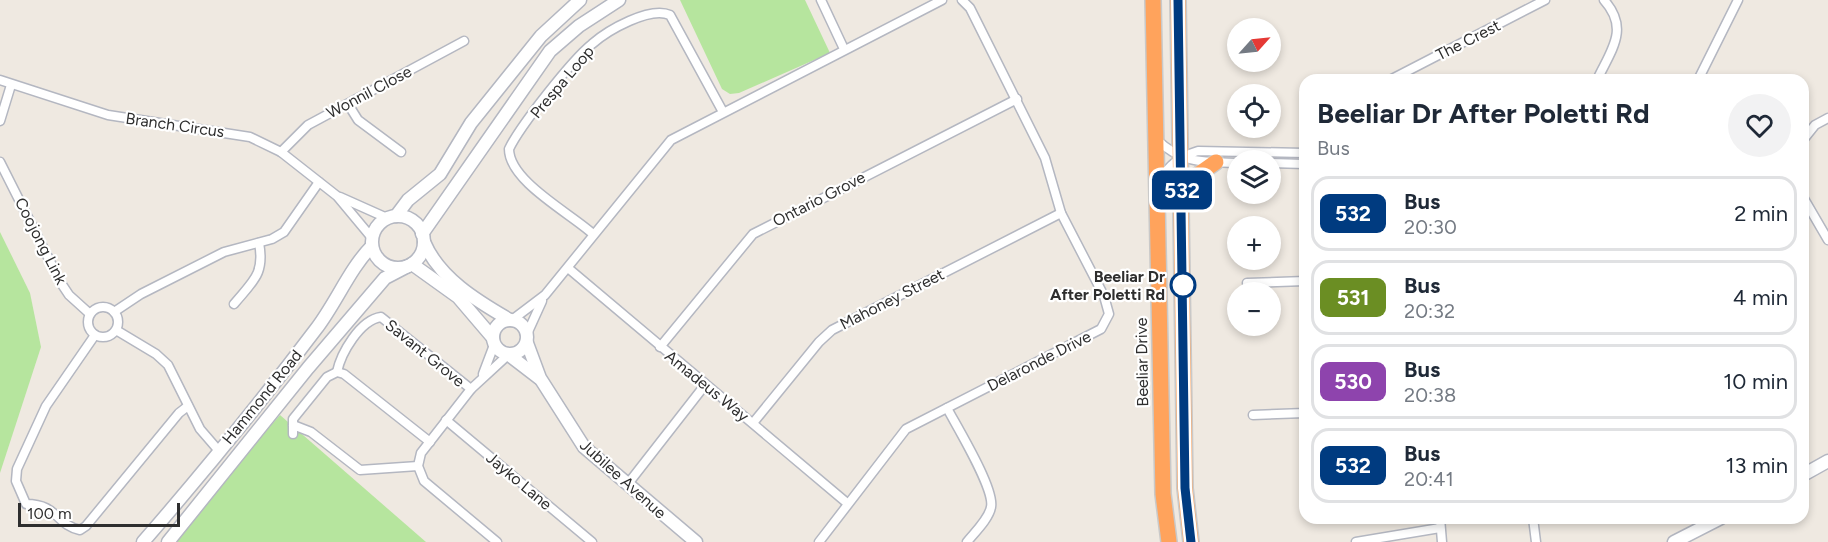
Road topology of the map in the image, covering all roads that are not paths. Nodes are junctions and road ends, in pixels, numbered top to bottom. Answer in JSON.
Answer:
{"nodes":[{"id":1,"x":580,"y":0,"type":"edge"},
{"id":2,"x":619,"y":0,"type":"edge"},
{"id":3,"x":820,"y":0,"type":"edge"},
{"id":4,"x":942,"y":0,"type":"edge"},
{"id":5,"x":962,"y":0,"type":"edge"},
{"id":6,"x":1153,"y":0,"type":"edge"},
{"id":7,"x":1178,"y":0,"type":"edge"},
{"id":8,"x":1545,"y":0,"type":"edge"},
{"id":9,"x":1738,"y":0,"type":"edge"},
{"id":10,"x":1606,"y":1,"type":"edge"},
{"id":11,"x":464,"y":42,"type":"dead end"},
{"id":12,"x":844,"y":49,"type":"junction"},
{"id":13,"x":1402,"y":74,"type":"edge"},
{"id":14,"x":1600,"y":74,"type":"edge"},
{"id":15,"x":1701,"y":74,"type":"edge"},
{"id":16,"x":0,"y":80,"type":"edge"},
{"id":17,"x":11,"y":85,"type":"junction"},
{"id":18,"x":1017,"y":99,"type":"junction"},
{"id":19,"x":348,"y":104,"type":"junction"},
{"id":20,"x":723,"y":112,"type":"junction"},
{"id":21,"x":1828,"y":118,"type":"edge"},
{"id":22,"x":0,"y":122,"type":"edge"},
{"id":23,"x":1809,"y":132,"type":"edge"},
{"id":24,"x":1156,"y":139,"type":"junction"},
{"id":25,"x":281,"y":152,"type":"junction"},
{"id":26,"x":401,"y":152,"type":"dead end"},
{"id":27,"x":1299,"y":153,"type":"edge"},
{"id":28,"x":1181,"y":156,"type":"junction"},
{"id":29,"x":0,"y":162,"type":"edge"},
{"id":30,"x":1216,"y":162,"type":"junction"},
{"id":31,"x":1227,"y":162,"type":"edge"},
{"id":32,"x":1281,"y":163,"type":"edge"},
{"id":33,"x":1299,"y":164,"type":"edge"},
{"id":34,"x":319,"y":182,"type":"junction"},
{"id":35,"x":1157,"y":183,"type":"junction"},
{"id":36,"x":1182,"y":186,"type":"junction"},
{"id":37,"x":337,"y":196,"type":"junction"},
{"id":38,"x":1809,"y":207,"type":"edge"},
{"id":39,"x":1061,"y":213,"type":"junction"},
{"id":40,"x":392,"y":217,"type":"junction"},
{"id":41,"x":593,"y":234,"type":"junction"},
{"id":42,"x":423,"y":238,"type":"junction"},
{"id":43,"x":1828,"y":240,"type":"edge"},
{"id":44,"x":372,"y":242,"type":"junction"},
{"id":45,"x":259,"y":243,"type":"junction"},
{"id":46,"x":410,"y":265,"type":"junction"},
{"id":47,"x":568,"y":268,"type":"junction"},
{"id":48,"x":1299,"y":281,"type":"edge"},
{"id":49,"x":1281,"y":282,"type":"edge"},
{"id":50,"x":545,"y":295,"type":"junction"},
{"id":51,"x":234,"y":304,"type":"dead end"},
{"id":52,"x":114,"y":312,"type":"junction"},
{"id":53,"x":90,"y":314,"type":"junction"},
{"id":54,"x":511,"y":320,"type":"junction"},
{"id":55,"x":116,"y":330,"type":"junction"},
{"id":56,"x":95,"y":335,"type":"junction"},
{"id":57,"x":527,"y":338,"type":"junction"},
{"id":58,"x":494,"y":341,"type":"junction"},
{"id":59,"x":660,"y":347,"type":"junction"},
{"id":60,"x":509,"y":355,"type":"junction"},
{"id":61,"x":338,"y":372,"type":"junction"},
{"id":62,"x":482,"y":377,"type":"junction"},
{"id":63,"x":540,"y":378,"type":"junction"},
{"id":64,"x":705,"y":385,"type":"junction"},
{"id":65,"x":471,"y":390,"type":"junction"},
{"id":66,"x":188,"y":406,"type":"junction"},
{"id":67,"x":946,"y":408,"type":"junction"},
{"id":68,"x":1299,"y":412,"type":"edge"},
{"id":69,"x":1253,"y":416,"type":"dead end"},
{"id":70,"x":446,"y":420,"type":"junction"},
{"id":71,"x":753,"y":423,"type":"junction"},
{"id":72,"x":430,"y":442,"type":"junction"},
{"id":73,"x":219,"y":451,"type":"junction"},
{"id":74,"x":1828,"y":462,"type":"edge"},
{"id":75,"x":418,"y":466,"type":"junction"},
{"id":76,"x":1809,"y":472,"type":"edge"},
{"id":77,"x":627,"y":485,"type":"junction"},
{"id":78,"x":847,"y":503,"type":"junction"},
{"id":79,"x":1440,"y":524,"type":"edge"},
{"id":80,"x":1534,"y":524,"type":"edge"},
{"id":81,"x":1709,"y":524,"type":"edge"},
{"id":82,"x":1440,"y":528,"type":"junction"},
{"id":83,"x":143,"y":542,"type":"edge"},
{"id":84,"x":168,"y":542,"type":"edge"},
{"id":85,"x":496,"y":542,"type":"edge"},
{"id":86,"x":592,"y":542,"type":"edge"},
{"id":87,"x":696,"y":542,"type":"edge"},
{"id":88,"x":819,"y":542,"type":"edge"},
{"id":89,"x":966,"y":542,"type":"edge"},
{"id":90,"x":1169,"y":542,"type":"edge"},
{"id":91,"x":1191,"y":542,"type":"edge"},
{"id":92,"x":1356,"y":542,"type":"edge"},
{"id":93,"x":1442,"y":542,"type":"edge"},
{"id":94,"x":1536,"y":542,"type":"edge"},
{"id":95,"x":1674,"y":542,"type":"edge"}],
"edges":[{"from":1,"to":40,"type":"main road"},
{"from":2,"to":42,"type":"main road"},
{"from":3,"to":12,"type":"street"},
{"from":4,"to":12,"type":"street"},
{"from":5,"to":18,"type":"street","name":"Delaronde Drive"},
{"from":6,"to":24,"type":"highway","name":"Beeliar Drive"},
{"from":7,"to":28,"type":"highway"},
{"from":8,"to":13,"type":"street","name":"The Crest"},
{"from":9,"to":15,"type":"street"},
{"from":10,"to":14,"type":"street"},
{"from":11,"to":19,"type":"street","name":"Wonnil Close"},
{"from":12,"to":20,"type":"street"},
{"from":16,"to":17,"type":"street","name":"Branch Circus"},
{"from":17,"to":22,"type":"street"},
{"from":17,"to":25,"type":"street","name":"Branch Circus"},
{"from":18,"to":39,"type":"street","name":"Delaronde Drive"},
{"from":18,"to":59,"type":"street","name":"Ontario Grove"},
{"from":19,"to":25,"type":"street","name":"Wonnil Close"},
{"from":19,"to":26,"type":"street"},
{"from":20,"to":41,"type":"street"},
{"from":20,"to":41,"type":"street","name":"Prespa Loop"},
{"from":21,"to":23,"type":"street"},
{"from":24,"to":28,"type":"street"},
{"from":24,"to":35,"type":"highway","name":"Beeliar Drive"},
{"from":25,"to":34,"type":"street","name":"Branch Circus"},
{"from":27,"to":28,"type":"street"},
{"from":28,"to":30,"type":"street"},
{"from":28,"to":35,"type":"street"},
{"from":28,"to":36,"type":"highway"},
{"from":29,"to":53,"type":"street","name":"Coojong Link"},
{"from":30,"to":31,"type":"street"},
{"from":30,"to":36,"type":"highway"},
{"from":32,"to":33,"type":"street"},
{"from":34,"to":37,"type":"street","name":"Branch Circus"},
{"from":34,"to":45,"type":"street"},
{"from":35,"to":90,"type":"highway","name":"Beeliar Drive"},
{"from":36,"to":91,"type":"highway"},
{"from":37,"to":40,"type":"street","name":"Branch Circus"},
{"from":37,"to":44,"type":"street","name":"Branch Circus"},
{"from":38,"to":43,"type":"street"},
{"from":39,"to":67,"type":"street","name":"Delaronde Drive"},
{"from":39,"to":71,"type":"street","name":"Mahoney Street"},
{"from":40,"to":42,"type":"main road"},
{"from":40,"to":44,"type":"main road"},
{"from":41,"to":47,"type":"street"},
{"from":42,"to":46,"type":"main road"},
{"from":42,"to":54,"type":"main road"},
{"from":44,"to":46,"type":"main road"},
{"from":44,"to":73,"type":"main road","name":"Hammond Road"},
{"from":45,"to":51,"type":"street"},
{"from":45,"to":52,"type":"street"},
{"from":46,"to":58,"type":"main road"},
{"from":46,"to":84,"type":"main road","name":"Hammond Road"},
{"from":47,"to":50,"type":"street"},
{"from":47,"to":59,"type":"street","name":"Amadeus Way"},
{"from":48,"to":49,"type":"street"},
{"from":50,"to":54,"type":"street"},
{"from":50,"to":57,"type":"street"},
{"from":52,"to":53,"type":"street"},
{"from":52,"to":55,"type":"street"},
{"from":53,"to":56,"type":"street"},
{"from":54,"to":57,"type":"main road"},
{"from":54,"to":58,"type":"main road"},
{"from":55,"to":56,"type":"street"},
{"from":55,"to":66,"type":"street"},
{"from":56,"to":66,"type":"street"},
{"from":57,"to":60,"type":"main road"},
{"from":57,"to":63,"type":"main road","name":"Jubilee Avenue"},
{"from":58,"to":60,"type":"main road"},
{"from":58,"to":62,"type":"street"},
{"from":59,"to":64,"type":"street","name":"Amadeus Way"},
{"from":60,"to":62,"type":"street"},
{"from":60,"to":63,"type":"main road","name":"Jubilee Avenue"},
{"from":61,"to":65,"type":"street","name":"Savant Grove"},
{"from":61,"to":72,"type":"street"},
{"from":61,"to":75,"type":"street"},
{"from":62,"to":65,"type":"street"},
{"from":63,"to":77,"type":"main road","name":"Jubilee Avenue"},
{"from":64,"to":71,"type":"street","name":"Amadeus Way"},
{"from":64,"to":77,"type":"street"},
{"from":65,"to":70,"type":"street"},
{"from":66,"to":73,"type":"street"},
{"from":67,"to":78,"type":"street","name":"Delaronde Drive"},
{"from":67,"to":89,"type":"street"},
{"from":68,"to":69,"type":"street"},
{"from":70,"to":72,"type":"street"},
{"from":70,"to":86,"type":"street","name":"Jayko Lane"},
{"from":71,"to":78,"type":"street","name":"Amadeus Way"},
{"from":72,"to":75,"type":"street"},
{"from":73,"to":83,"type":"main road","name":"Hammond Road"},
{"from":74,"to":76,"type":"main road"},
{"from":75,"to":85,"type":"street"},
{"from":77,"to":87,"type":"main road","name":"Jubilee Avenue"},
{"from":78,"to":88,"type":"street","name":"Delaronde Drive"},
{"from":79,"to":82,"type":"street"},
{"from":80,"to":94,"type":"street"},
{"from":81,"to":95,"type":"main road"},
{"from":82,"to":92,"type":"street"},
{"from":82,"to":93,"type":"street"}]}
